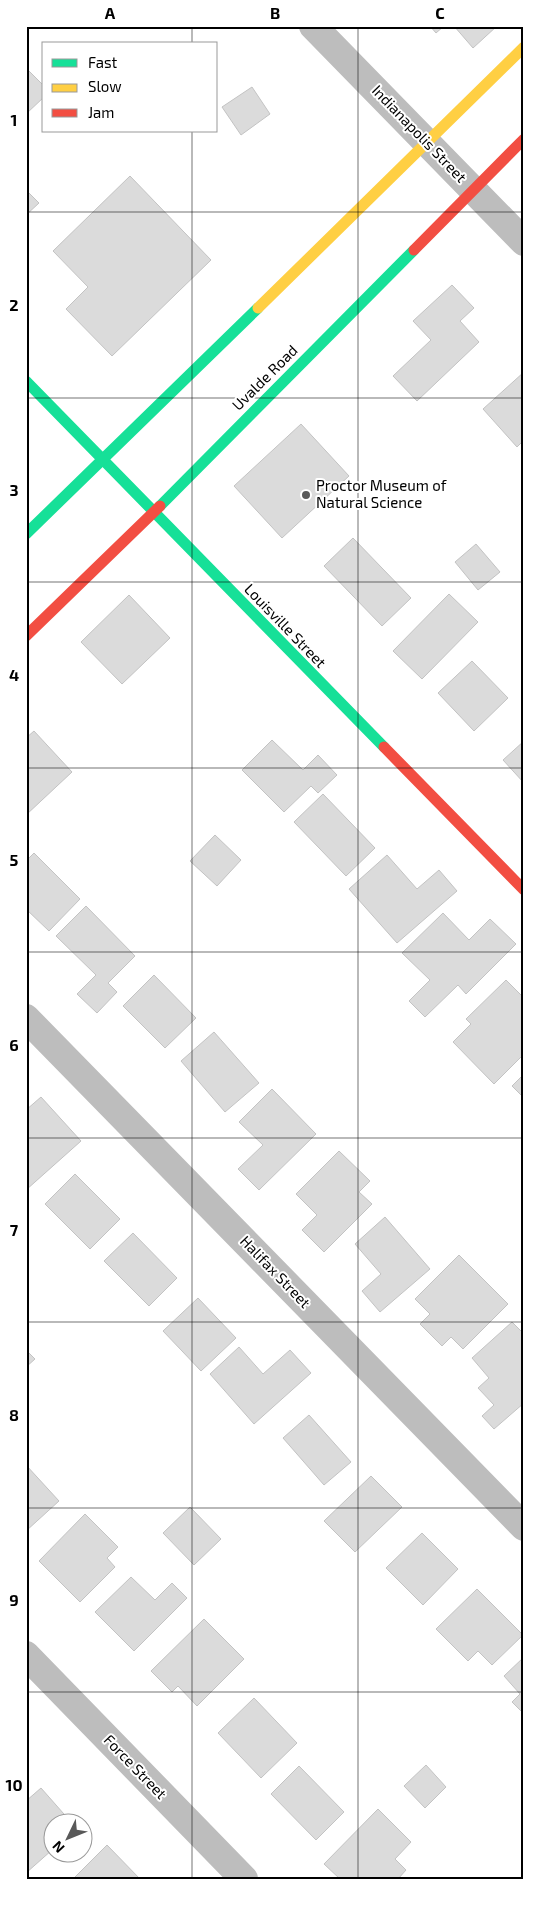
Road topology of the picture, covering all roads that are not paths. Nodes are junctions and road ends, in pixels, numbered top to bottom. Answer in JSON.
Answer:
{"nodes":[{"id":1,"x":313,"y":26,"type":"edge"},
{"id":2,"x":524,"y":47,"type":"edge"},
{"id":3,"x":524,"y":139,"type":"edge"},
{"id":4,"x":428,"y":143,"type":"junction"},
{"id":5,"x":472,"y":189,"type":"junction"},
{"id":6,"x":524,"y":242,"type":"edge"},
{"id":7,"x":26,"y":381,"type":"edge"},
{"id":8,"x":101,"y":459,"type":"junction"},
{"id":9,"x":153,"y":513,"type":"junction"},
{"id":10,"x":26,"y":534,"type":"edge"},
{"id":11,"x":26,"y":636,"type":"edge"},
{"id":12,"x":524,"y":890,"type":"edge"},
{"id":13,"x":26,"y":1018,"type":"edge"},
{"id":14,"x":524,"y":1526,"type":"edge"},
{"id":15,"x":26,"y":1655,"type":"edge"},
{"id":16,"x":244,"y":1879,"type":"edge"}],
"edges":[{"from":1,"to":4,"type":"street","name":"Indianapolis Street"},
{"from":2,"to":4,"type":"main road"},
{"from":3,"to":5,"type":"main road","name":"Uvalde Road"},
{"from":4,"to":5,"type":"street","name":"Indianapolis Street"},
{"from":4,"to":8,"type":"main road"},
{"from":5,"to":6,"type":"street","name":"Indianapolis Street"},
{"from":5,"to":9,"type":"main road","name":"Uvalde Road"},
{"from":7,"to":8,"type":"main road","name":"Louisville Street"},
{"from":8,"to":9,"type":"main road","name":"Louisville Street"},
{"from":8,"to":10,"type":"main road"},
{"from":9,"to":11,"type":"main road","name":"Uvalde Road"},
{"from":9,"to":12,"type":"main road","name":"Louisville Street"},
{"from":13,"to":14,"type":"street","name":"Halifax Street"},
{"from":15,"to":16,"type":"street","name":"Force Street"}]}
